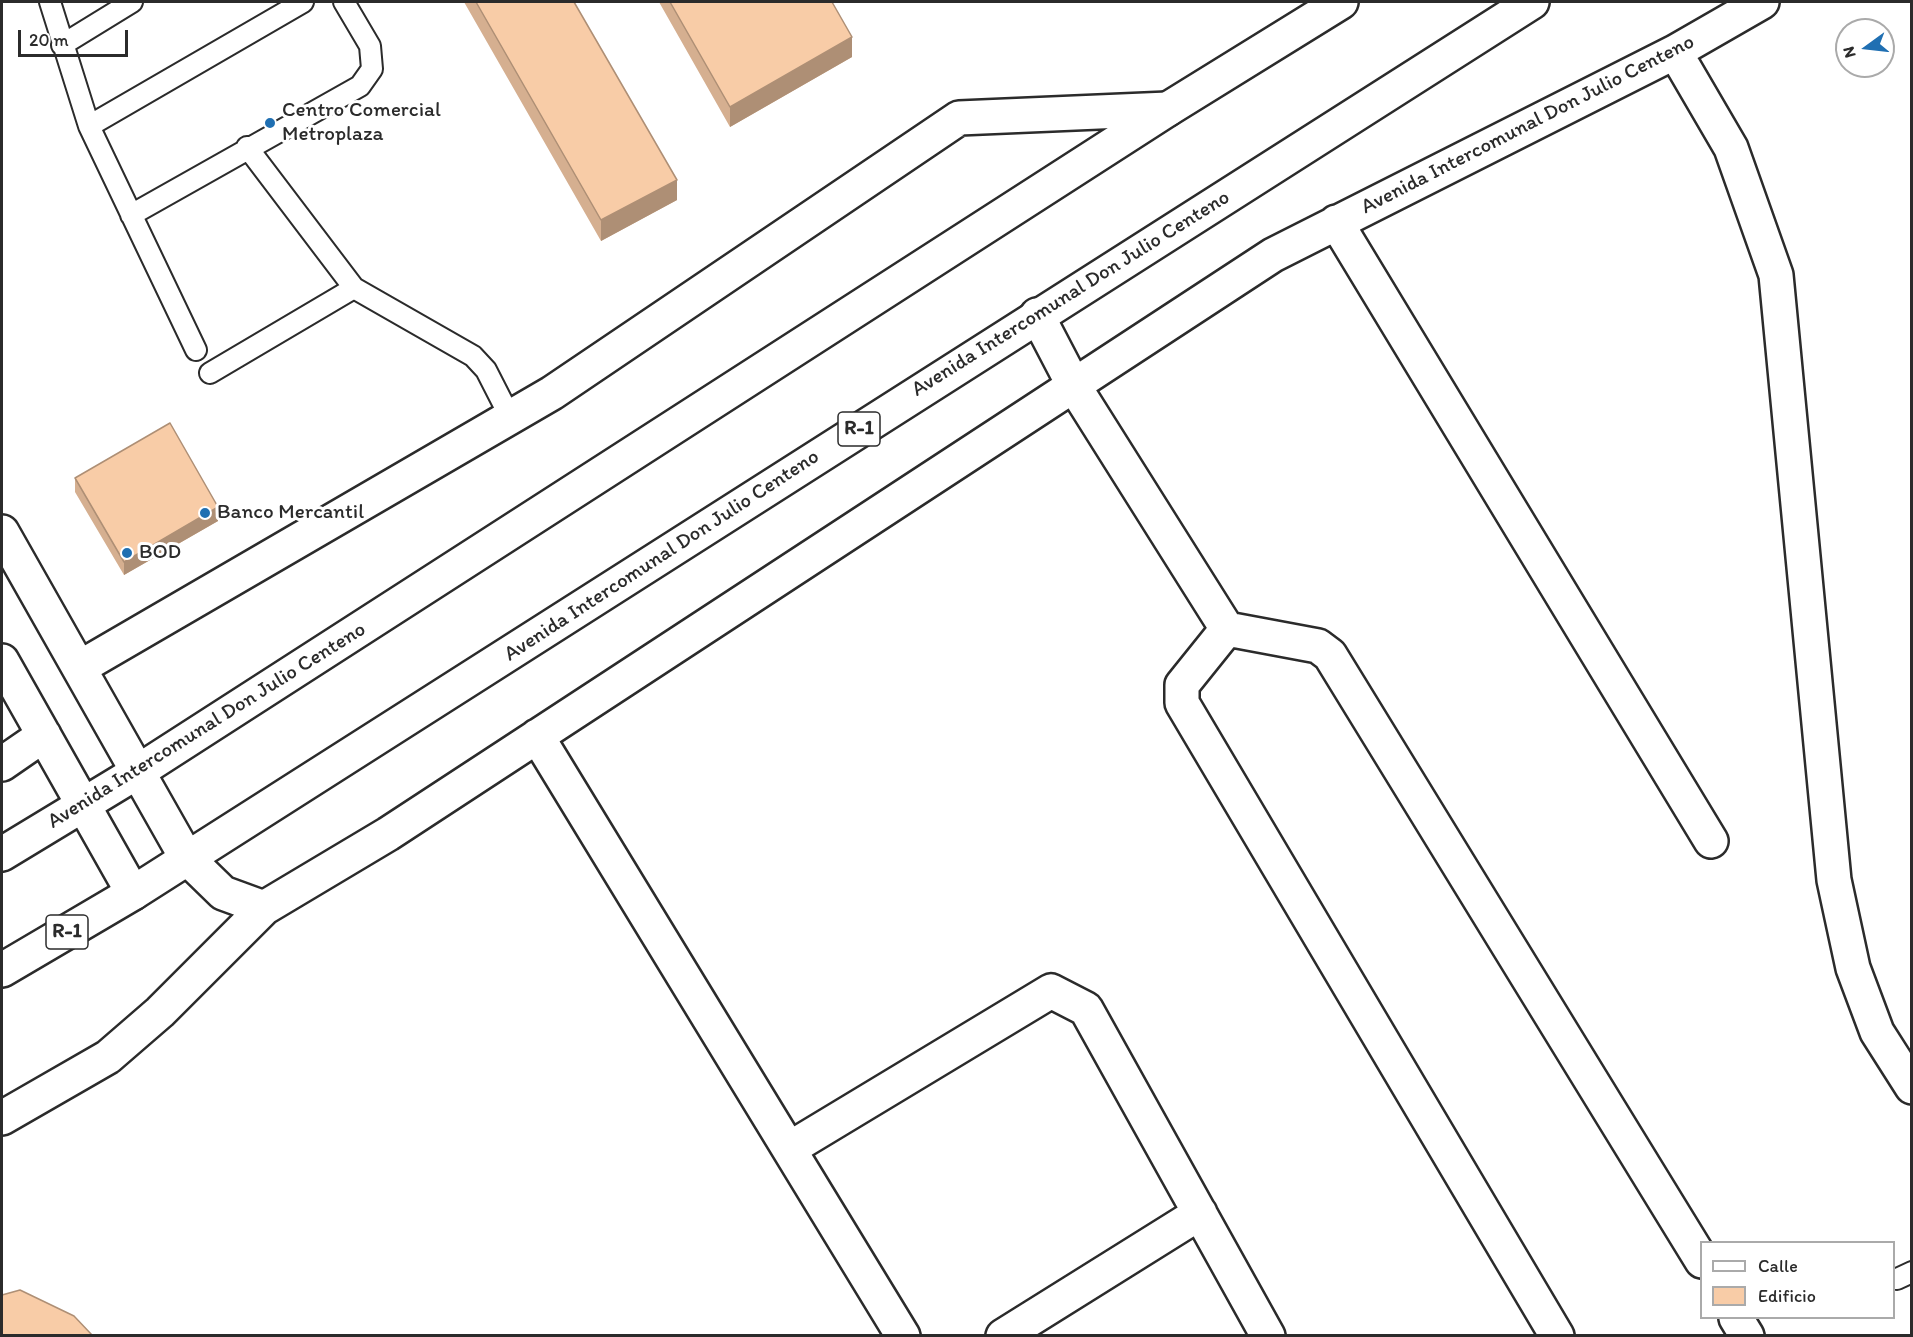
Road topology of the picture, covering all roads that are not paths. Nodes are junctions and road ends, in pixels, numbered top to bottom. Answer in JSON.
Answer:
{"nodes":[{"id":1,"x":50,"y":2,"type":"edge"},
{"id":2,"x":132,"y":2,"type":"edge"},
{"id":3,"x":303,"y":2,"type":"edge"},
{"id":4,"x":344,"y":2,"type":"edge"},
{"id":5,"x":1341,"y":2,"type":"edge"},
{"id":6,"x":1532,"y":2,"type":"edge"},
{"id":7,"x":1762,"y":2,"type":"edge"},
{"id":8,"x":62,"y":45,"type":"junction"},
{"id":9,"x":1675,"y":52,"type":"junction"},
{"id":10,"x":1168,"y":109,"type":"junction"},
{"id":11,"x":88,"y":126,"type":"junction"},
{"id":12,"x":247,"y":147,"type":"junction"},
{"id":13,"x":131,"y":215,"type":"junction"},
{"id":14,"x":1336,"y":222,"type":"junction"},
{"id":15,"x":354,"y":288,"type":"junction"},
{"id":16,"x":1036,"y":315,"type":"junction"},
{"id":17,"x":196,"y":350,"type":"dead end"},
{"id":18,"x":210,"y":373,"type":"dead end"},
{"id":19,"x":1074,"y":386,"type":"junction"},
{"id":20,"x":510,"y":417,"type":"junction"},
{"id":21,"x":2,"y":532,"type":"edge"},
{"id":22,"x":1227,"y":629,"type":"junction"},
{"id":23,"x":2,"y":661,"type":"edge"},
{"id":24,"x":79,"y":668,"type":"junction"},
{"id":25,"x":44,"y":735,"type":"junction"},
{"id":26,"x":537,"y":736,"type":"junction"},
{"id":27,"x":2,"y":764,"type":"edge"},
{"id":28,"x":139,"y":771,"type":"junction"},
{"id":29,"x":83,"y":806,"type":"junction"},
{"id":30,"x":1711,"y":841,"type":"dead end"},
{"id":31,"x":2,"y":854,"type":"edge"},
{"id":32,"x":186,"y":857,"type":"junction"},
{"id":33,"x":132,"y":893,"type":"junction"},
{"id":34,"x":264,"y":908,"type":"junction"},
{"id":35,"x":2,"y":970,"type":"edge"},
{"id":36,"x":1911,"y":1088,"type":"edge"},
{"id":37,"x":2,"y":1118,"type":"edge"},
{"id":38,"x":789,"y":1149,"type":"junction"},
{"id":39,"x":1200,"y":1213,"type":"junction"},
{"id":40,"x":1700,"y":1259,"type":"edge"},
{"id":41,"x":1737,"y":1319,"type":"edge"},
{"id":42,"x":903,"y":1335,"type":"edge"},
{"id":43,"x":1003,"y":1335,"type":"edge"},
{"id":44,"x":1268,"y":1335,"type":"edge"},
{"id":45,"x":1557,"y":1335,"type":"edge"},
{"id":46,"x":1747,"y":1335,"type":"edge"}],
"edges":[{"from":1,"to":8,"type":"lane"},
{"from":2,"to":8,"type":"lane"},
{"from":3,"to":11,"type":"lane"},
{"from":4,"to":12,"type":"lane"},
{"from":5,"to":10,"type":"street","name":"Avenida Intercomunal Don Julio Centeno"},
{"from":6,"to":16,"type":"street","name":"Avenida Intercomunal Don Julio Centeno","number":"R-1"},
{"from":7,"to":9,"type":"street","name":"Avenida Intercomunal Don Julio Centeno"},
{"from":8,"to":11,"type":"lane"},
{"from":9,"to":14,"type":"street","name":"Avenida Intercomunal Don Julio Centeno"},
{"from":9,"to":36,"type":"street"},
{"from":10,"to":20,"type":"street","name":"Avenida Intercomunal Don Julio Centeno"},
{"from":10,"to":28,"type":"street","name":"Avenida Intercomunal Don Julio Centeno"},
{"from":11,"to":13,"type":"lane"},
{"from":12,"to":13,"type":"lane"},
{"from":12,"to":15,"type":"lane"},
{"from":13,"to":17,"type":"lane"},
{"from":14,"to":19,"type":"street","name":"Avenida Intercomunal Don Julio Centeno"},
{"from":14,"to":30,"type":"street"},
{"from":15,"to":18,"type":"lane"},
{"from":15,"to":20,"type":"lane"},
{"from":16,"to":19,"type":"street"},
{"from":16,"to":32,"type":"street","name":"Avenida Intercomunal Don Julio Centeno","number":"R-1"},
{"from":19,"to":22,"type":"street"},
{"from":19,"to":26,"type":"street","name":"Avenida Intercomunal Don Julio Centeno"},
{"from":20,"to":24,"type":"street","name":"Avenida Intercomunal Don Julio Centeno"},
{"from":21,"to":24,"type":"street"},
{"from":22,"to":40,"type":"street"},
{"from":22,"to":45,"type":"street"},
{"from":23,"to":25,"type":"street"},
{"from":24,"to":28,"type":"street"},
{"from":25,"to":27,"type":"street"},
{"from":25,"to":29,"type":"street"},
{"from":26,"to":34,"type":"street","name":"Avenida Intercomunal Don Julio Centeno"},
{"from":26,"to":38,"type":"street"},
{"from":28,"to":29,"type":"street","name":"Avenida Intercomunal Don Julio Centeno"},
{"from":28,"to":32,"type":"street"},
{"from":29,"to":31,"type":"street","name":"Avenida Intercomunal Don Julio Centeno"},
{"from":29,"to":33,"type":"street"},
{"from":32,"to":33,"type":"street","name":"Avenida Intercomunal Don Julio Centeno","number":"R-1"},
{"from":32,"to":34,"type":"street"},
{"from":33,"to":35,"type":"street","name":"Avenida Intercomunal Don Julio Centeno","number":"R-1"},
{"from":34,"to":37,"type":"street","name":"Avenida Intercomunal Don Julio Centeno"},
{"from":38,"to":39,"type":"street"},
{"from":38,"to":42,"type":"street"},
{"from":39,"to":43,"type":"street"},
{"from":39,"to":44,"type":"street"},
{"from":41,"to":46,"type":"street"}]}
